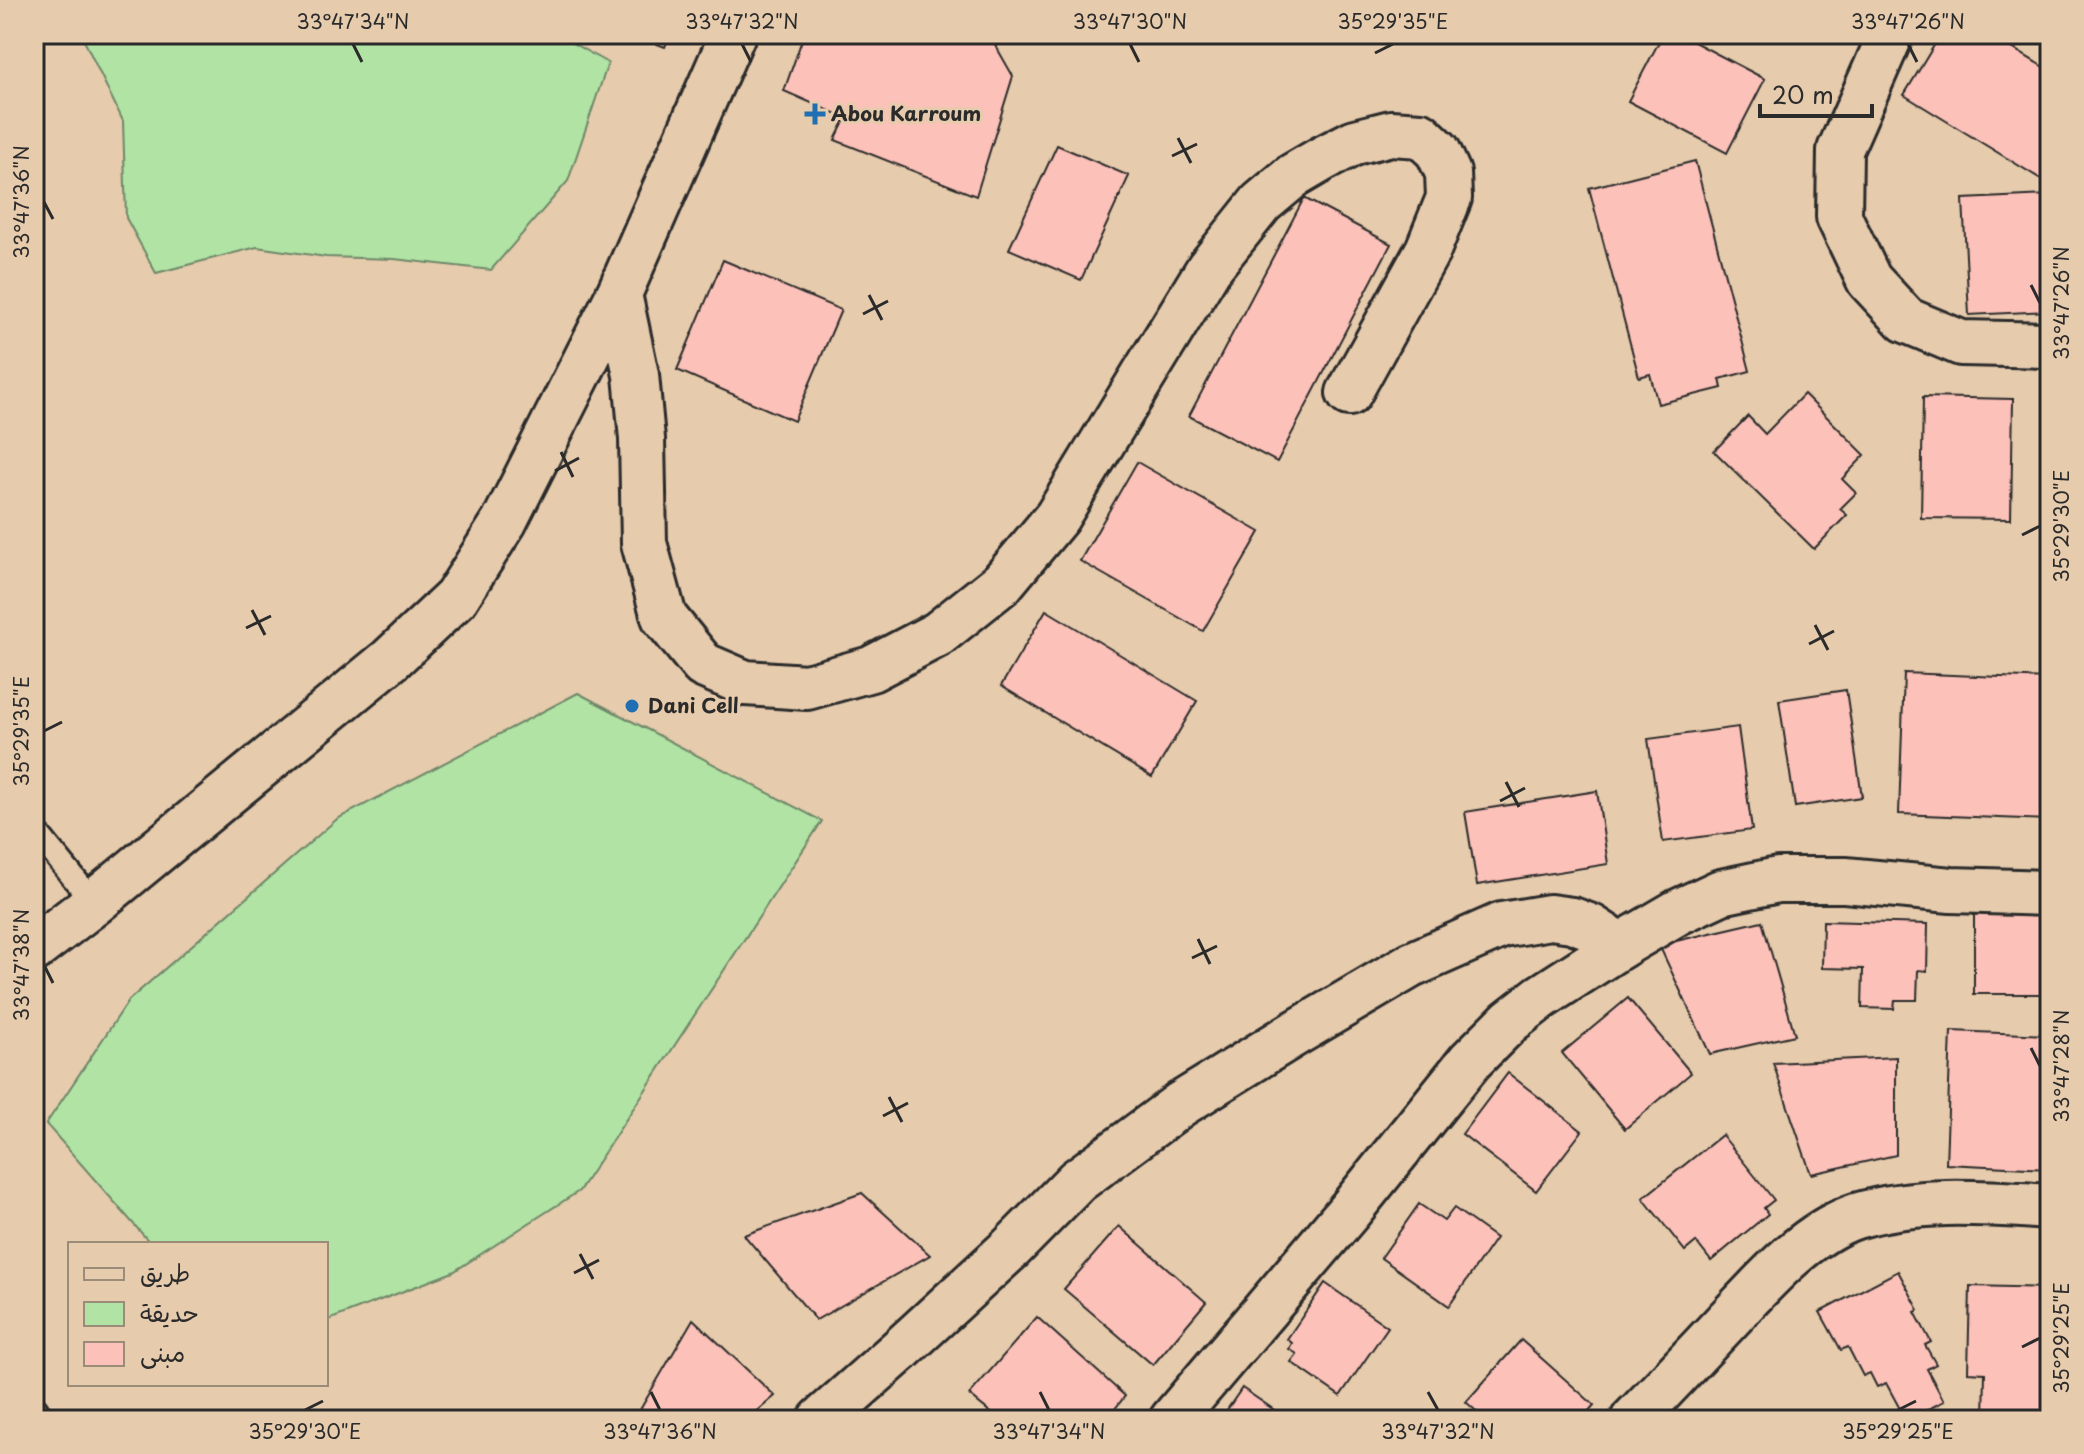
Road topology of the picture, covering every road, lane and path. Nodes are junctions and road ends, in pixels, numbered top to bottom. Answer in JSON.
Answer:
{"nodes":[{"id":1,"x":733,"y":34,"type":"edge"},
{"id":2,"x":1891,"y":34,"type":"edge"},
{"id":3,"x":619,"y":294,"type":"junction"},
{"id":4,"x":2050,"y":345,"type":"edge"},
{"id":5,"x":1349,"y":393,"type":"dead end"},
{"id":6,"x":34,"y":829,"type":"edge"},
{"id":7,"x":2050,"y":893,"type":"edge"},
{"id":8,"x":94,"y":903,"type":"junction"},
{"id":9,"x":1620,"y":946,"type":"junction"},
{"id":10,"x":34,"y":949,"type":"edge"},
{"id":11,"x":2050,"y":1207,"type":"edge"},
{"id":12,"x":34,"y":1407,"type":"edge"},
{"id":13,"x":35,"y":1420,"type":"edge"},
{"id":14,"x":821,"y":1420,"type":"edge"},
{"id":15,"x":1172,"y":1420,"type":"edge"},
{"id":16,"x":1633,"y":1420,"type":"edge"}],
"edges":[{"from":1,"to":3,"type":"street"},
{"from":2,"to":4,"type":"street"},
{"from":3,"to":5,"type":"street"},
{"from":3,"to":8,"type":"street"},
{"from":6,"to":8,"type":"lane"},
{"from":7,"to":9,"type":"street"},
{"from":8,"to":10,"type":"street"},
{"from":9,"to":14,"type":"street"},
{"from":9,"to":15,"type":"street"},
{"from":11,"to":16,"type":"street"},
{"from":12,"to":13,"type":"lane"}]}
